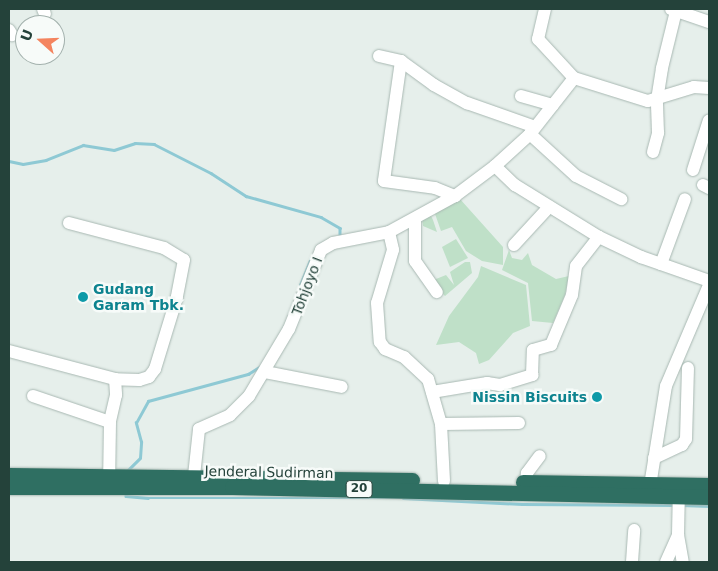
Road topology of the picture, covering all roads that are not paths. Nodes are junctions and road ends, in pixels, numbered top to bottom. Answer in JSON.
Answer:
{"nodes":[{"id":1,"x":545,"y":9,"type":"edge"},
{"id":2,"x":673,"y":10,"type":"edge"},
{"id":3,"x":709,"y":22,"type":"edge"},
{"id":4,"x":379,"y":56,"type":"dead end"},
{"id":5,"x":401,"y":61,"type":"junction"},
{"id":6,"x":574,"y":78,"type":"junction"},
{"id":7,"x":709,"y":88,"type":"edge"},
{"id":8,"x":521,"y":96,"type":"dead end"},
{"id":9,"x":657,"y":100,"type":"junction"},
{"id":10,"x":552,"y":105,"type":"junction"},
{"id":11,"x":709,"y":120,"type":"edge"},
{"id":12,"x":533,"y":131,"type":"junction"},
{"id":13,"x":654,"y":152,"type":"dead end"},
{"id":14,"x":495,"y":166,"type":"junction"},
{"id":15,"x":693,"y":170,"type":"dead end"},
{"id":16,"x":455,"y":196,"type":"junction"},
{"id":17,"x":684,"y":198,"type":"dead end"},
{"id":18,"x":621,"y":199,"type":"dead end"},
{"id":19,"x":549,"y":207,"type":"junction"},
{"id":20,"x":415,"y":218,"type":"junction"},
{"id":21,"x":69,"y":223,"type":"dead end"},
{"id":22,"x":389,"y":232,"type":"junction"},
{"id":23,"x":599,"y":237,"type":"junction"},
{"id":24,"x":514,"y":246,"type":"dead end"},
{"id":25,"x":661,"y":264,"type":"junction"},
{"id":26,"x":709,"y":283,"type":"edge"},
{"id":27,"x":437,"y":292,"type":"dead end"},
{"id":28,"x":9,"y":351,"type":"edge"},
{"id":29,"x":688,"y":368,"type":"dead end"},
{"id":30,"x":265,"y":372,"type":"junction"},
{"id":31,"x":114,"y":379,"type":"junction"},
{"id":32,"x":342,"y":387,"type":"dead end"},
{"id":33,"x":432,"y":392,"type":"junction"},
{"id":34,"x":33,"y":396,"type":"dead end"},
{"id":35,"x":110,"y":422,"type":"junction"},
{"id":36,"x":519,"y":423,"type":"dead end"},
{"id":37,"x":441,"y":424,"type":"junction"},
{"id":38,"x":540,"y":456,"type":"dead end"},
{"id":39,"x":654,"y":458,"type":"junction"},
{"id":40,"x":9,"y":475,"type":"edge"},
{"id":41,"x":194,"y":476,"type":"junction"},
{"id":42,"x":109,"y":481,"type":"junction"},
{"id":43,"x":444,"y":481,"type":"junction"},
{"id":44,"x":174,"y":482,"type":"junction"},
{"id":45,"x":364,"y":484,"type":"junction"},
{"id":46,"x":709,"y":486,"type":"edge"},
{"id":47,"x":525,"y":487,"type":"junction"},
{"id":48,"x":9,"y":488,"type":"edge"},
{"id":49,"x":649,"y":489,"type":"junction"},
{"id":50,"x":679,"y":490,"type":"junction"},
{"id":51,"x":709,"y":497,"type":"edge"},
{"id":52,"x":634,"y":530,"type":"dead end"},
{"id":53,"x":678,"y":535,"type":"junction"},
{"id":54,"x":632,"y":562,"type":"edge"},
{"id":55,"x":666,"y":562,"type":"edge"},
{"id":56,"x":683,"y":562,"type":"edge"}],
"edges":[{"from":1,"to":6,"type":"street"},
{"from":2,"to":3,"type":"street"},
{"from":2,"to":9,"type":"street"},
{"from":4,"to":5,"type":"street"},
{"from":5,"to":12,"type":"street"},
{"from":5,"to":16,"type":"street"},
{"from":6,"to":9,"type":"street"},
{"from":6,"to":10,"type":"street","name":"Tohjoyo I"},
{"from":7,"to":9,"type":"street"},
{"from":8,"to":10,"type":"street"},
{"from":9,"to":13,"type":"street"},
{"from":10,"to":12,"type":"street","name":"Tohjoyo I"},
{"from":11,"to":15,"type":"street"},
{"from":12,"to":14,"type":"street","name":"Tohjoyo I"},
{"from":12,"to":18,"type":"street"},
{"from":14,"to":16,"type":"street","name":"Tohjoyo I"},
{"from":14,"to":19,"type":"street"},
{"from":16,"to":20,"type":"street","name":"Tohjoyo I"},
{"from":17,"to":25,"type":"street"},
{"from":19,"to":23,"type":"street"},
{"from":19,"to":24,"type":"street"},
{"from":20,"to":22,"type":"street","name":"Tohjoyo I"},
{"from":20,"to":27,"type":"street"},
{"from":21,"to":31,"type":"street"},
{"from":22,"to":30,"type":"street","name":"Tohjoyo I"},
{"from":22,"to":33,"type":"street"},
{"from":23,"to":25,"type":"street"},
{"from":23,"to":33,"type":"street"},
{"from":25,"to":26,"type":"street"},
{"from":26,"to":39,"type":"street"},
{"from":28,"to":31,"type":"street"},
{"from":29,"to":39,"type":"street"},
{"from":30,"to":32,"type":"street"},
{"from":30,"to":41,"type":"street","name":"Tohjoyo I"},
{"from":31,"to":35,"type":"street"},
{"from":33,"to":37,"type":"street"},
{"from":34,"to":35,"type":"street"},
{"from":35,"to":42,"type":"street"},
{"from":36,"to":37,"type":"street"},
{"from":37,"to":43,"type":"street"},
{"from":38,"to":47,"type":"street"},
{"from":39,"to":49,"type":"street"},
{"from":40,"to":42,"type":"highway","name":"Jenderal Sudirman","number":"20"},
{"from":41,"to":44,"type":"highway","name":"Jenderal Sudirman","number":"20"},
{"from":41,"to":45,"type":"highway","name":"Jenderal Sudirman","number":"20"},
{"from":42,"to":44,"type":"highway","name":"Jenderal Sudirman","number":"20"},
{"from":42,"to":48,"type":"highway","name":"Jenderal Sudirman","number":"20"},
{"from":43,"to":45,"type":"highway","name":"Jenderal Sudirman","number":"20"},
{"from":43,"to":47,"type":"highway","name":"Jenderal Sudirman","number":"20"},
{"from":44,"to":45,"type":"highway","name":"Jenderal Sudirman","number":"20"},
{"from":45,"to":47,"type":"highway","name":"Jenderal Sudirman","number":"20"},
{"from":46,"to":50,"type":"highway","name":"Jenderal Sudirman","number":"20"},
{"from":47,"to":49,"type":"highway","name":"Jenderal Sudirman","number":"20"},
{"from":49,"to":50,"type":"highway","name":"Jenderal Sudirman","number":"20"},
{"from":50,"to":51,"type":"highway","name":"Jenderal Sudirman","number":"20"},
{"from":50,"to":53,"type":"street"},
{"from":52,"to":54,"type":"street"},
{"from":53,"to":55,"type":"street"},
{"from":53,"to":56,"type":"street"}]}
